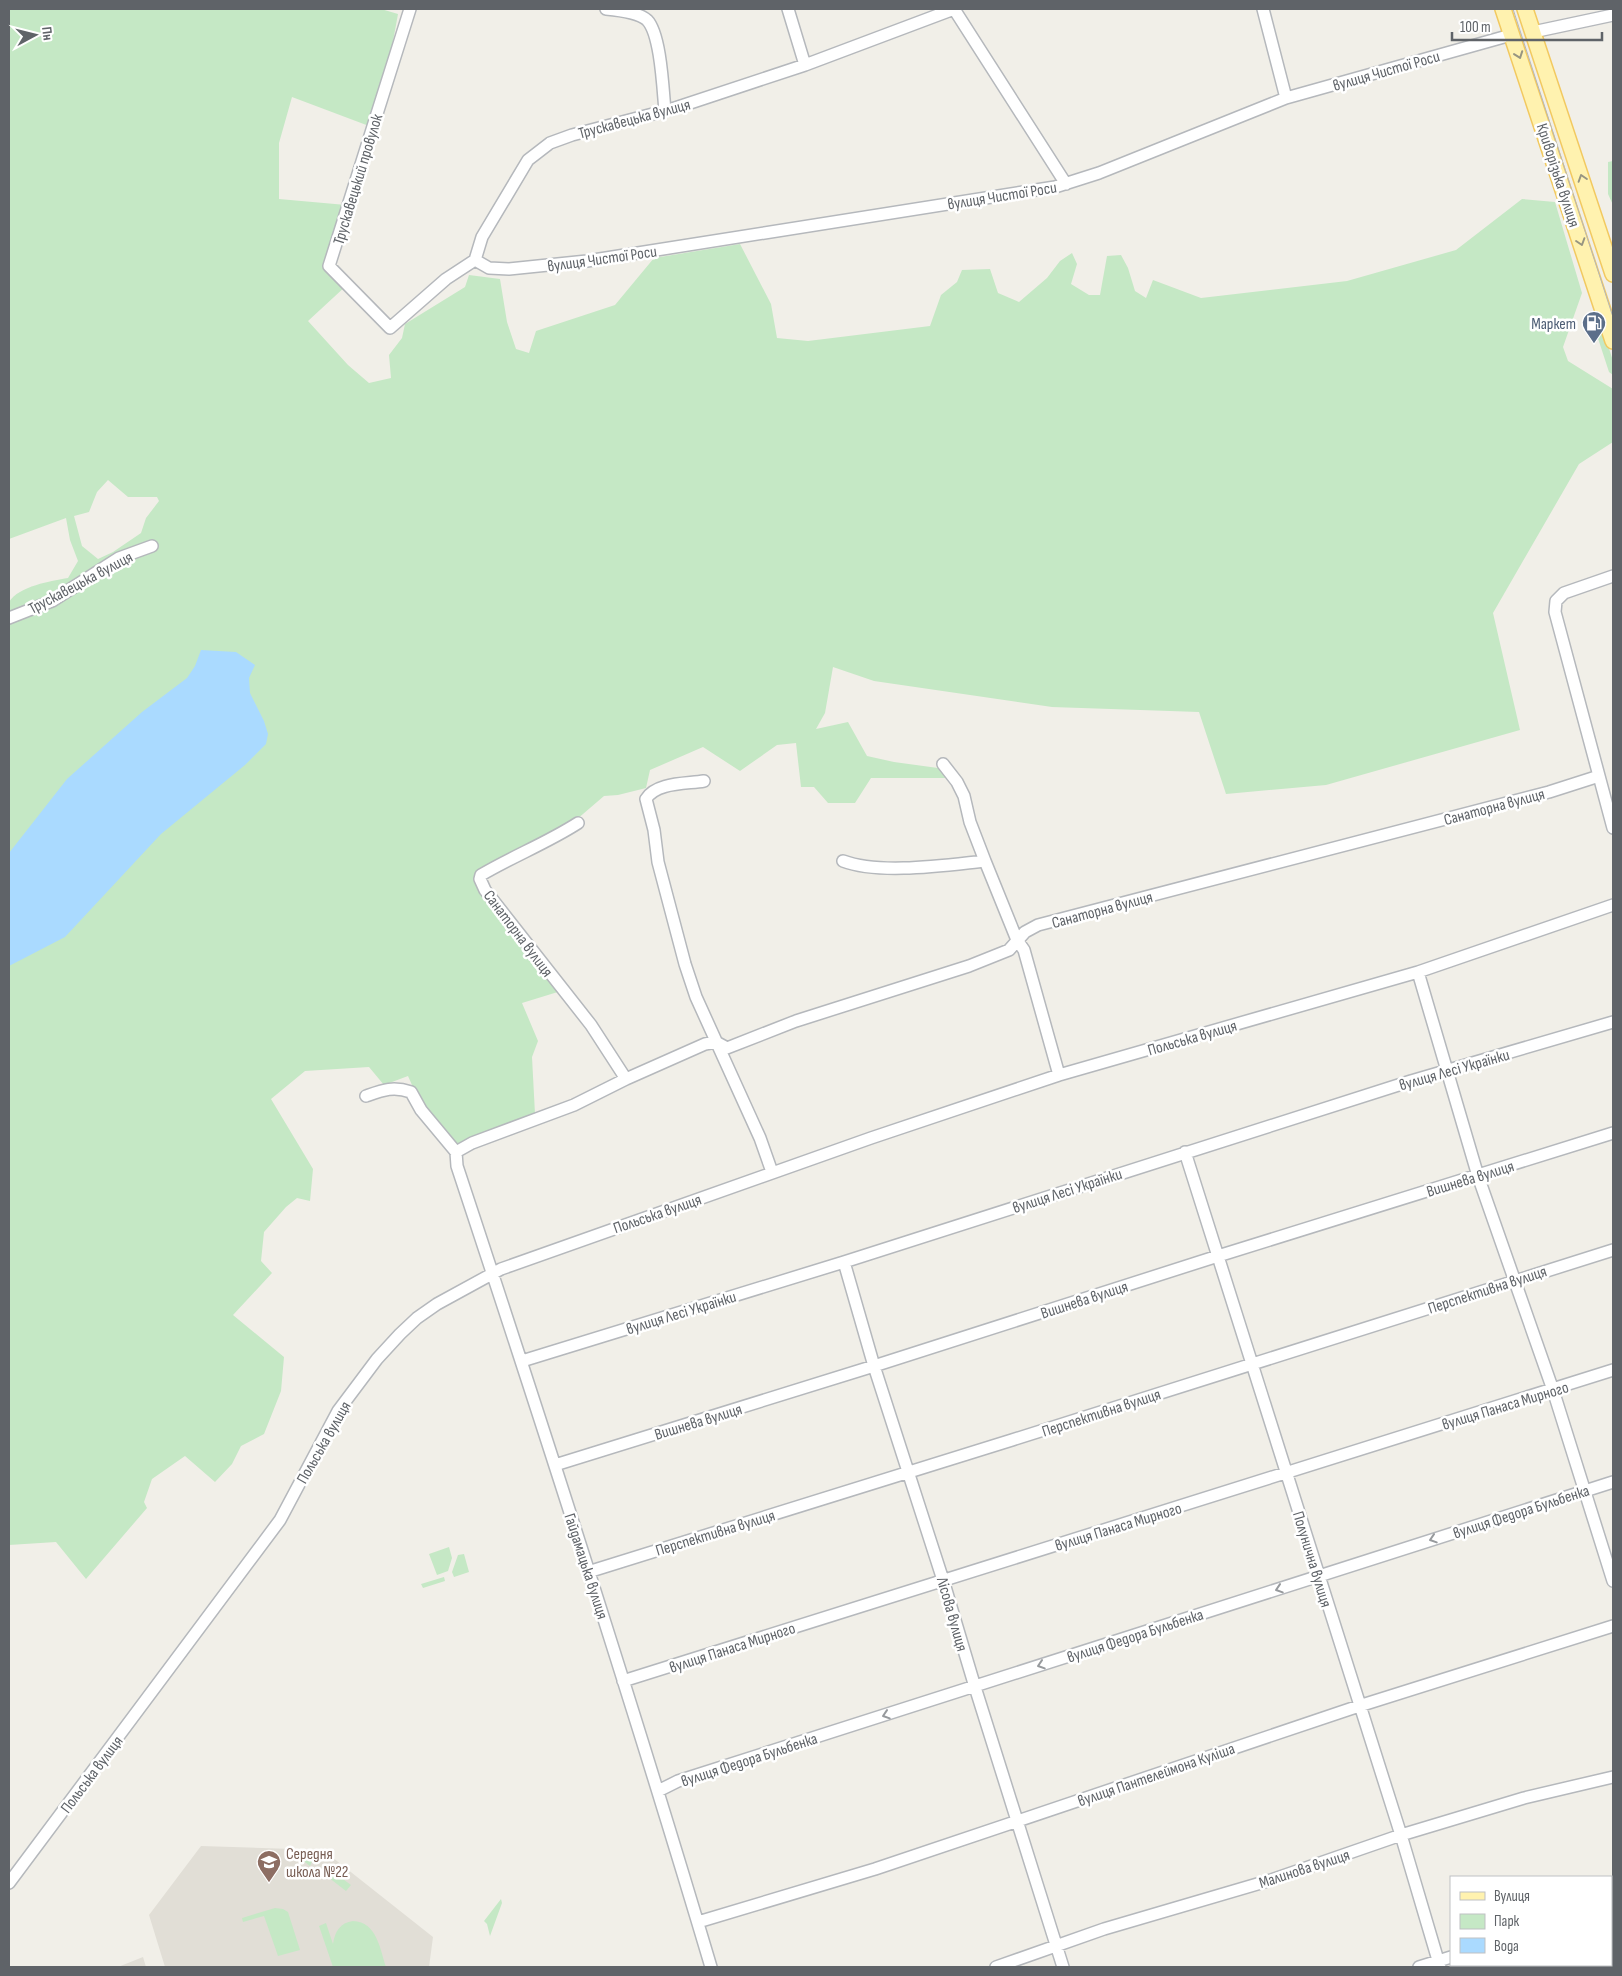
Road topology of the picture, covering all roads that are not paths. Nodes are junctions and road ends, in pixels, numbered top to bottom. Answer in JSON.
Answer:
{"nodes":[{"id":1,"x":410,"y":9,"type":"edge"},
{"id":2,"x":606,"y":9,"type":"edge"},
{"id":3,"x":788,"y":9,"type":"edge"},
{"id":4,"x":954,"y":9,"type":"edge"},
{"id":5,"x":1263,"y":9,"type":"edge"},
{"id":6,"x":1503,"y":9,"type":"edge"},
{"id":7,"x":1525,"y":9,"type":"edge"},
{"id":8,"x":628,"y":10,"type":"edge"},
{"id":9,"x":930,"y":13,"type":"edge"},
{"id":10,"x":1613,"y":15,"type":"edge"},
{"id":11,"x":1533,"y":32,"type":"junction"},
{"id":12,"x":1511,"y":34,"type":"junction"},
{"id":13,"x":805,"y":65,"type":"junction"},
{"id":14,"x":1286,"y":98,"type":"junction"},
{"id":15,"x":665,"y":111,"type":"junction"},
{"id":16,"x":1066,"y":184,"type":"junction"},
{"id":17,"x":475,"y":260,"type":"junction"},
{"id":18,"x":1613,"y":274,"type":"edge"},
{"id":19,"x":1613,"y":341,"type":"edge"},
{"id":20,"x":152,"y":546,"type":"dead end"},
{"id":21,"x":1613,"y":576,"type":"edge"},
{"id":22,"x":9,"y":618,"type":"edge"},
{"id":23,"x":944,"y":764,"type":"dead end"},
{"id":24,"x":1599,"y":776,"type":"junction"},
{"id":25,"x":704,"y":781,"type":"dead end"},
{"id":26,"x":578,"y":823,"type":"dead end"},
{"id":27,"x":1613,"y":828,"type":"edge"},
{"id":28,"x":985,"y":860,"type":"junction"},
{"id":29,"x":843,"y":861,"type":"dead end"},
{"id":30,"x":1613,"y":906,"type":"edge"},
{"id":31,"x":1016,"y":940,"type":"junction"},
{"id":32,"x":1418,"y":972,"type":"junction"},
{"id":33,"x":1613,"y":1022,"type":"edge"},
{"id":34,"x":716,"y":1042,"type":"junction"},
{"id":35,"x":1447,"y":1070,"type":"junction"},
{"id":36,"x":1059,"y":1075,"type":"junction"},
{"id":37,"x":626,"y":1079,"type":"junction"},
{"id":38,"x":366,"y":1096,"type":"dead end"},
{"id":39,"x":1613,"y":1134,"type":"edge"},
{"id":40,"x":456,"y":1152,"type":"junction"},
{"id":41,"x":1185,"y":1152,"type":"junction"},
{"id":42,"x":772,"y":1172,"type":"junction"},
{"id":43,"x":1478,"y":1176,"type":"junction"},
{"id":44,"x":1613,"y":1250,"type":"edge"},
{"id":45,"x":1218,"y":1256,"type":"junction"},
{"id":46,"x":844,"y":1262,"type":"junction"},
{"id":47,"x":493,"y":1274,"type":"junction"},
{"id":48,"x":1515,"y":1280,"type":"junction"},
{"id":49,"x":522,"y":1361,"type":"junction"},
{"id":50,"x":1252,"y":1364,"type":"junction"},
{"id":51,"x":874,"y":1366,"type":"junction"},
{"id":52,"x":1613,"y":1370,"type":"edge"},
{"id":53,"x":1553,"y":1390,"type":"junction"},
{"id":54,"x":555,"y":1465,"type":"junction"},
{"id":55,"x":908,"y":1472,"type":"junction"},
{"id":56,"x":1286,"y":1473,"type":"junction"},
{"id":57,"x":1613,"y":1482,"type":"edge"},
{"id":58,"x":1584,"y":1492,"type":"junction"},
{"id":59,"x":588,"y":1572,"type":"junction"},
{"id":60,"x":1318,"y":1576,"type":"junction"},
{"id":61,"x":944,"y":1580,"type":"junction"},
{"id":62,"x":1613,"y":1580,"type":"edge"},
{"id":63,"x":1613,"y":1626,"type":"edge"},
{"id":64,"x":624,"y":1681,"type":"junction"},
{"id":65,"x":975,"y":1687,"type":"junction"},
{"id":66,"x":1359,"y":1706,"type":"junction"},
{"id":67,"x":1613,"y":1777,"type":"edge"},
{"id":68,"x":658,"y":1791,"type":"junction"},
{"id":69,"x":1017,"y":1822,"type":"junction"},
{"id":70,"x":1401,"y":1835,"type":"junction"},
{"id":71,"x":9,"y":1884,"type":"edge"},
{"id":72,"x":698,"y":1922,"type":"junction"},
{"id":73,"x":1056,"y":1945,"type":"junction"},
{"id":74,"x":1440,"y":1964,"type":"edge"},
{"id":75,"x":711,"y":1967,"type":"edge"},
{"id":76,"x":996,"y":1967,"type":"edge"},
{"id":77,"x":1063,"y":1967,"type":"edge"},
{"id":78,"x":1419,"y":1967,"type":"edge"}],
"edges":[{"from":1,"to":17,"type":"street","name":"Трускавецький провулок"},
{"from":2,"to":8,"type":"street"},
{"from":3,"to":13,"type":"street"},
{"from":4,"to":9,"type":"street","name":"Трускавецька вулиця"},
{"from":4,"to":16,"type":"street"},
{"from":5,"to":14,"type":"street"},
{"from":6,"to":12,"type":"main road","name":"Криворізька вулиця"},
{"from":7,"to":11,"type":"main road","name":"Криворізька вулиця"},
{"from":8,"to":15,"type":"street"},
{"from":9,"to":13,"type":"street","name":"Трускавецька вулиця"},
{"from":10,"to":11,"type":"street"},
{"from":18,"to":11,"type":"main road","name":"Криворізька вулиця","one_way":true},
{"from":12,"to":14,"type":"street","name":"вулиця Чистої Роси"},
{"from":12,"to":19,"type":"main road","name":"Криворізька вулиця","one_way":true},
{"from":13,"to":15,"type":"street","name":"Трускавецька вулиця"},
{"from":14,"to":16,"type":"street","name":"вулиця Чистої Роси"},
{"from":15,"to":17,"type":"street","name":"Трускавецька вулиця"},
{"from":16,"to":17,"type":"street","name":"вулиця Чистої Роси"},
{"from":20,"to":22,"type":"street","name":"Трускавецька вулиця"},
{"from":21,"to":24,"type":"street"},
{"from":23,"to":28,"type":"street"},
{"from":24,"to":27,"type":"street"},
{"from":24,"to":31,"type":"street","name":"Санаторна вулиця"},
{"from":25,"to":34,"type":"street"},
{"from":26,"to":37,"type":"street","name":"Санаторна вулиця"},
{"from":28,"to":29,"type":"street"},
{"from":28,"to":31,"type":"street"},
{"from":30,"to":32,"type":"street","name":"Польська вулиця"},
{"from":31,"to":34,"type":"street","name":"Санаторна вулиця"},
{"from":31,"to":36,"type":"street"},
{"from":32,"to":35,"type":"street"},
{"from":32,"to":36,"type":"street","name":"Польська вулиця"},
{"from":33,"to":35,"type":"street","name":"вулиця Лесі Українки"},
{"from":34,"to":37,"type":"street","name":"Санаторна вулиця"},
{"from":34,"to":42,"type":"street"},
{"from":35,"to":41,"type":"street","name":"вулиця Лесі Українки"},
{"from":35,"to":43,"type":"street"},
{"from":36,"to":42,"type":"street","name":"Польська вулиця"},
{"from":37,"to":40,"type":"street","name":"Санаторна вулиця"},
{"from":38,"to":40,"type":"street"},
{"from":39,"to":43,"type":"street","name":"Вишнева вулиця"},
{"from":40,"to":47,"type":"street","name":"Гайдамацька вулиця"},
{"from":41,"to":45,"type":"street","name":"Полунична вулиця"},
{"from":41,"to":46,"type":"street","name":"вулиця Лесі Українки"},
{"from":42,"to":47,"type":"street","name":"Польська вулиця"},
{"from":43,"to":45,"type":"street","name":"Вишнева вулиця"},
{"from":43,"to":48,"type":"street"},
{"from":44,"to":48,"type":"street","name":"Перспективна вулиця"},
{"from":45,"to":50,"type":"street","name":"Полунична вулиця"},
{"from":45,"to":51,"type":"street","name":"Вишнева вулиця"},
{"from":46,"to":49,"type":"street","name":"вулиця Лесі Українки"},
{"from":46,"to":51,"type":"street","name":"Лісова вулиця"},
{"from":47,"to":49,"type":"street","name":"Гайдамацька вулиця"},
{"from":47,"to":71,"type":"street","name":"Польська вулиця"},
{"from":48,"to":50,"type":"street","name":"Перспективна вулиця"},
{"from":48,"to":53,"type":"street"},
{"from":49,"to":54,"type":"street","name":"Гайдамацька вулиця"},
{"from":50,"to":55,"type":"street","name":"Перспективна вулиця"},
{"from":50,"to":56,"type":"street","name":"Полунична вулиця"},
{"from":51,"to":54,"type":"street","name":"Вишнева вулиця"},
{"from":51,"to":55,"type":"street","name":"Лісова вулиця"},
{"from":52,"to":53,"type":"street","name":"вулиця Панаса Мирного"},
{"from":53,"to":56,"type":"street","name":"вулиця Панаса Мирного"},
{"from":53,"to":58,"type":"street"},
{"from":54,"to":59,"type":"street","name":"Гайдамацька вулиця"},
{"from":55,"to":59,"type":"street","name":"Перспективна вулиця"},
{"from":55,"to":61,"type":"street","name":"Лісова вулиця"},
{"from":56,"to":60,"type":"street","name":"Полунична вулиця"},
{"from":56,"to":61,"type":"street","name":"вулиця Панаса Мирного"},
{"from":57,"to":58,"type":"street","name":"вулиця Федора Бульбенка"},
{"from":58,"to":60,"type":"street","name":"вулиця Федора Бульбенка","one_way":true},
{"from":58,"to":62,"type":"street"},
{"from":59,"to":64,"type":"street","name":"Гайдамацька вулиця"},
{"from":60,"to":65,"type":"street","name":"вулиця Федора Бульбенка","one_way":true},
{"from":60,"to":66,"type":"street","name":"Полунична вулиця"},
{"from":61,"to":64,"type":"street","name":"вулиця Панаса Мирного"},
{"from":61,"to":65,"type":"street","name":"Лісова вулиця"},
{"from":63,"to":66,"type":"street","name":"вулиця Пантелеймона Куліша"},
{"from":64,"to":68,"type":"street","name":"Гайдамацька вулиця"},
{"from":65,"to":68,"type":"street","name":"вулиця Федора Бульбенка","one_way":true},
{"from":65,"to":69,"type":"street","name":"Лісова вулиця"},
{"from":66,"to":69,"type":"street","name":"вулиця Пантелеймона Куліша"},
{"from":66,"to":70,"type":"street","name":"Полунична вулиця"},
{"from":67,"to":70,"type":"street","name":"Малинова вулиця"},
{"from":68,"to":72,"type":"street","name":"Гайдамацька вулиця"},
{"from":69,"to":72,"type":"street","name":"вулиця Пантелеймона Куліша"},
{"from":69,"to":73,"type":"street","name":"Лісова вулиця"},
{"from":70,"to":73,"type":"street","name":"Малинова вулиця"},
{"from":70,"to":74,"type":"street","name":"Полунична вулиця"},
{"from":72,"to":75,"type":"street","name":"Гайдамацька вулиця"},
{"from":73,"to":76,"type":"street","name":"Малинова вулиця"},
{"from":73,"to":77,"type":"street","name":"Лісова вулиця"},
{"from":74,"to":78,"type":"street"}]}
